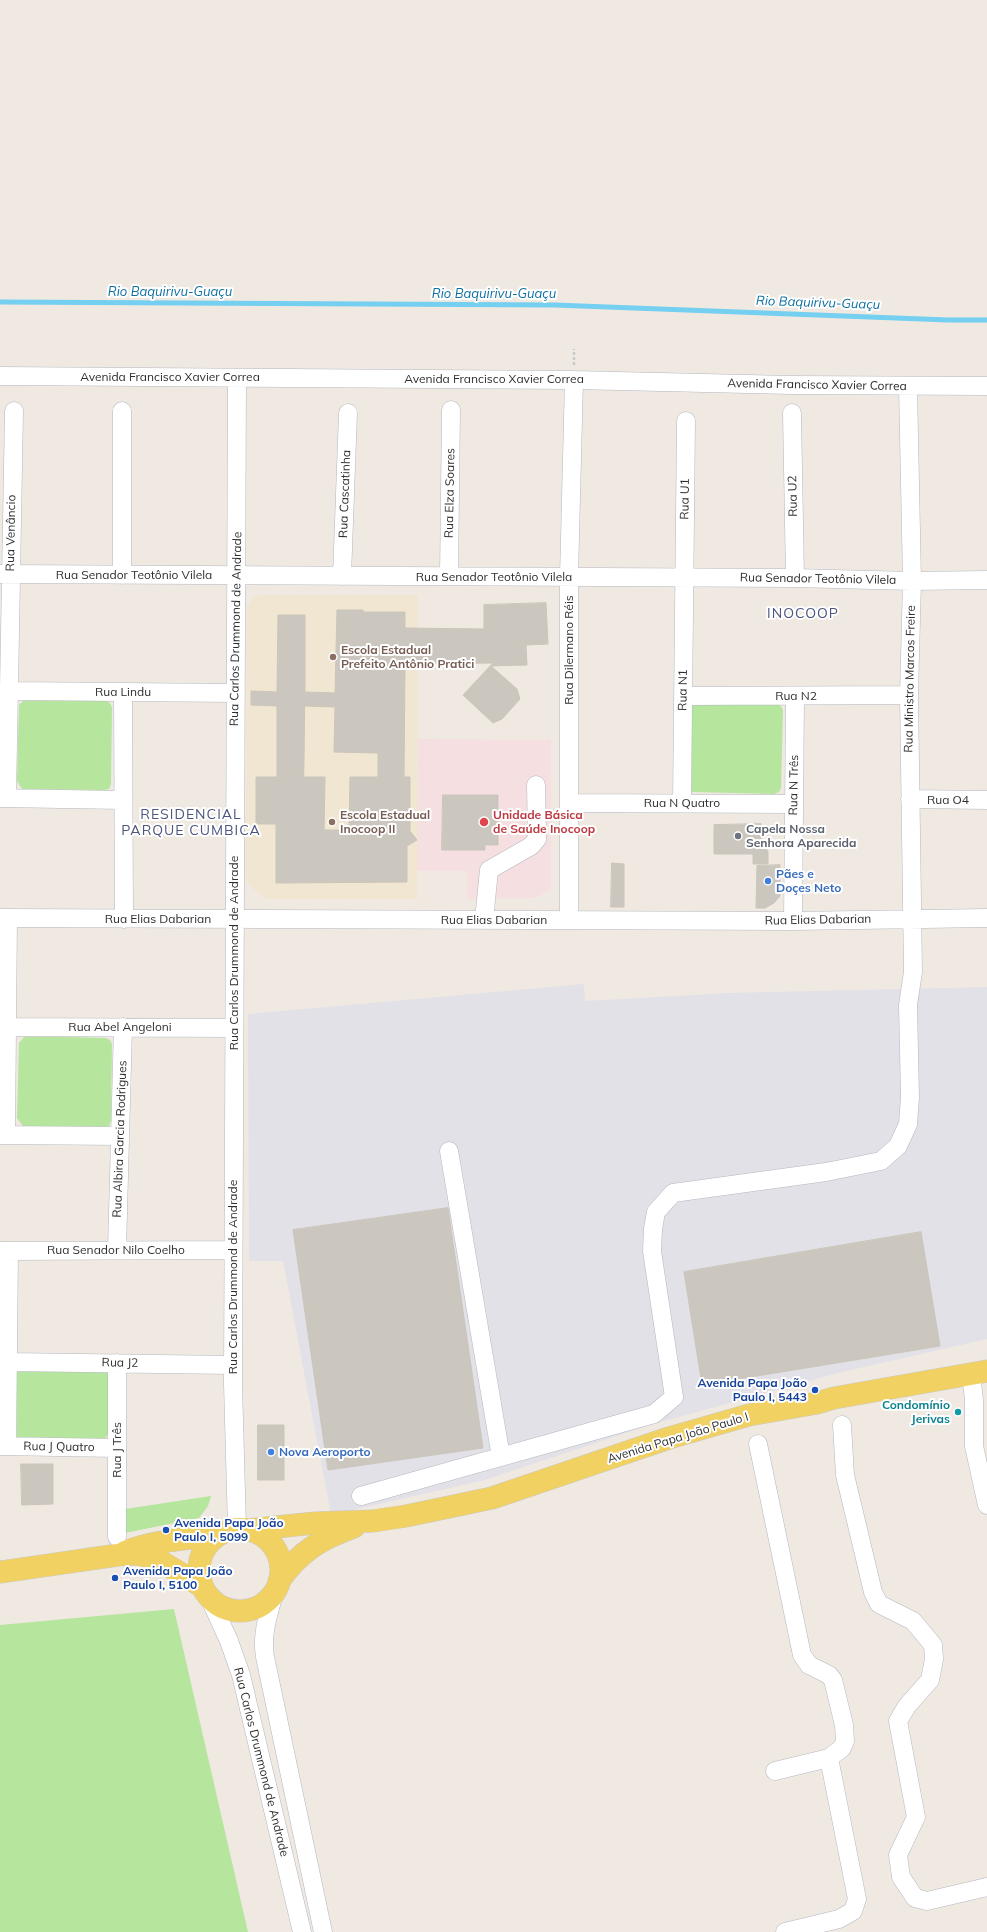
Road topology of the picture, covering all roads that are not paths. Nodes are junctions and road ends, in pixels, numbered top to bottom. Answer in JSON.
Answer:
{"nodes":[{"id":1,"x":0,"y":376,"type":"edge"},
{"id":2,"x":237,"y":378,"type":"junction"},
{"id":3,"x":574,"y":380,"type":"junction"},
{"id":4,"x":908,"y":386,"type":"junction"},
{"id":5,"x":987,"y":386,"type":"edge"},
{"id":6,"x":451,"y":410,"type":"dead end"},
{"id":7,"x":14,"y":411,"type":"dead end"},
{"id":8,"x":122,"y":411,"type":"dead end"},
{"id":9,"x":348,"y":412,"type":"dead end"},
{"id":10,"x":792,"y":413,"type":"dead end"},
{"id":11,"x":686,"y":421,"type":"dead end"},
{"id":12,"x":5,"y":574,"type":"edge"},
{"id":13,"x":122,"y":575,"type":"junction"},
{"id":14,"x":237,"y":576,"type":"junction"},
{"id":15,"x":342,"y":576,"type":"junction"},
{"id":16,"x":449,"y":576,"type":"junction"},
{"id":17,"x":570,"y":577,"type":"junction"},
{"id":18,"x":684,"y":578,"type":"junction"},
{"id":19,"x":795,"y":578,"type":"junction"},
{"id":20,"x":987,"y":580,"type":"edge"},
{"id":21,"x":912,"y":581,"type":"junction"},
{"id":22,"x":10,"y":691,"type":"junction"},
{"id":23,"x":123,"y":692,"type":"junction"},
{"id":24,"x":236,"y":693,"type":"junction"},
{"id":25,"x":909,"y":695,"type":"junction"},
{"id":26,"x":683,"y":696,"type":"junction"},
{"id":27,"x":795,"y":697,"type":"junction"},
{"id":28,"x":536,"y":785,"type":"dead end"},
{"id":29,"x":3,"y":798,"type":"edge"},
{"id":30,"x":910,"y":799,"type":"junction"},
{"id":31,"x":123,"y":800,"type":"junction"},
{"id":32,"x":987,"y":800,"type":"edge"},
{"id":33,"x":569,"y":803,"type":"junction"},
{"id":34,"x":682,"y":803,"type":"junction"},
{"id":35,"x":794,"y":804,"type":"junction"},
{"id":36,"x":4,"y":918,"type":"edge"},
{"id":37,"x":987,"y":918,"type":"edge"},
{"id":38,"x":124,"y":919,"type":"junction"},
{"id":39,"x":234,"y":919,"type":"junction"},
{"id":40,"x":913,"y":919,"type":"junction"},
{"id":41,"x":484,"y":920,"type":"junction"},
{"id":42,"x":569,"y":920,"type":"junction"},
{"id":43,"x":793,"y":921,"type":"junction"},
{"id":44,"x":7,"y":1027,"type":"junction"},
{"id":45,"x":123,"y":1027,"type":"junction"},
{"id":46,"x":234,"y":1028,"type":"junction"},
{"id":47,"x":3,"y":1135,"type":"edge"},
{"id":48,"x":120,"y":1136,"type":"junction"},
{"id":49,"x":449,"y":1151,"type":"dead end"},
{"id":50,"x":117,"y":1250,"type":"junction"},
{"id":51,"x":233,"y":1250,"type":"junction"},
{"id":52,"x":4,"y":1251,"type":"edge"},
{"id":53,"x":8,"y":1362,"type":"junction"},
{"id":54,"x":117,"y":1363,"type":"junction"},
{"id":55,"x":233,"y":1365,"type":"junction"},
{"id":56,"x":979,"y":1373,"type":"edge"},
{"id":57,"x":842,"y":1425,"type":"dead end"},
{"id":58,"x":758,"y":1444,"type":"dead end"},
{"id":59,"x":4,"y":1446,"type":"edge"},
{"id":60,"x":117,"y":1448,"type":"junction"},
{"id":61,"x":501,"y":1457,"type":"junction"},
{"id":62,"x":362,"y":1496,"type":"dead end"},
{"id":63,"x":987,"y":1505,"type":"edge"},
{"id":64,"x":373,"y":1521,"type":"junction"},
{"id":65,"x":234,"y":1531,"type":"junction"},
{"id":66,"x":117,"y":1546,"type":"junction"},
{"id":67,"x":0,"y":1572,"type":"edge"},
{"id":68,"x":277,"y":1586,"type":"junction"},
{"id":69,"x":206,"y":1591,"type":"junction"},
{"id":70,"x":829,"y":1758,"type":"junction"},
{"id":71,"x":775,"y":1771,"type":"dead end"},
{"id":72,"x":987,"y":1887,"type":"edge"},
{"id":73,"x":302,"y":1932,"type":"edge"},
{"id":74,"x":323,"y":1932,"type":"edge"},
{"id":75,"x":785,"y":1932,"type":"edge"}],
"edges":[{"from":1,"to":2,"type":"street","name":"Avenida Francisco Xavier Correa"},
{"from":2,"to":3,"type":"street","name":"Avenida Francisco Xavier Correa"},
{"from":2,"to":14,"type":"street","name":"Rua Carlos Drummond de Andrade"},
{"from":3,"to":4,"type":"street","name":"Avenida Francisco Xavier Correa"},
{"from":3,"to":17,"type":"street","name":"Rua Dilermano Réis"},
{"from":4,"to":5,"type":"street","name":"Avenida Francisco Xavier Correa"},
{"from":4,"to":21,"type":"street","name":"Rua Ministro Marcos Freire"},
{"from":6,"to":16,"type":"street","name":"Rua Elza Soares"},
{"from":7,"to":12,"type":"street","name":"Rua Venâncio"},
{"from":8,"to":13,"type":"street"},
{"from":9,"to":15,"type":"street","name":"Rua Cascatinha"},
{"from":10,"to":19,"type":"street","name":"Rua U2"},
{"from":11,"to":18,"type":"street","name":"Rua U1"},
{"from":12,"to":13,"type":"street","name":"Rua Senador Teotônio Vilela"},
{"from":12,"to":22,"type":"street","name":"Rua Venâncio"},
{"from":13,"to":14,"type":"street","name":"Rua Senador Teotônio Vilela"},
{"from":14,"to":15,"type":"street","name":"Rua Senador Teotônio Vilela"},
{"from":14,"to":24,"type":"street","name":"Rua Carlos Drummond de Andrade"},
{"from":15,"to":16,"type":"street","name":"Rua Senador Teotônio Vilela"},
{"from":16,"to":17,"type":"street","name":"Rua Senador Teotônio Vilela"},
{"from":17,"to":18,"type":"street","name":"Rua Senador Teotônio Vilela"},
{"from":17,"to":33,"type":"street","name":"Rua Dilermano Réis"},
{"from":18,"to":19,"type":"street","name":"Rua Senador Teotônio Vilela"},
{"from":18,"to":26,"type":"street","name":"Rua N1"},
{"from":19,"to":21,"type":"street","name":"Rua Senador Teotônio Vilela"},
{"from":20,"to":21,"type":"street","name":"Rua Senador Teotônio Vilela"},
{"from":21,"to":25,"type":"street","name":"Rua Ministro Marcos Freire"},
{"from":22,"to":23,"type":"street","name":"Rua Lindu"},
{"from":22,"to":29,"type":"street","name":"Rua Venâncio"},
{"from":23,"to":24,"type":"street","name":"Rua Lindu"},
{"from":23,"to":31,"type":"street"},
{"from":24,"to":39,"type":"street","name":"Rua Carlos Drummond de Andrade"},
{"from":25,"to":27,"type":"street","name":"Rua N2"},
{"from":25,"to":30,"type":"street","name":"Rua Ministro Marcos Freire"},
{"from":26,"to":27,"type":"street","name":"Rua N2"},
{"from":26,"to":34,"type":"street","name":"Rua N1"},
{"from":27,"to":35,"type":"street","name":"Rua N Três"},
{"from":28,"to":41,"type":"street"},
{"from":29,"to":31,"type":"street"},
{"from":30,"to":32,"type":"street","name":"Rua O4"},
{"from":30,"to":40,"type":"street","name":"Rua Ministro Marcos Freire"},
{"from":31,"to":38,"type":"street"},
{"from":33,"to":34,"type":"street","name":"Rua N Quatro"},
{"from":33,"to":42,"type":"street","name":"Rua Dilermano Réis"},
{"from":34,"to":35,"type":"street","name":"Rua N Quatro"},
{"from":35,"to":43,"type":"street","name":"Rua N Três"},
{"from":36,"to":38,"type":"street","name":"Rua Elias Dabarian"},
{"from":36,"to":44,"type":"street"},
{"from":37,"to":40,"type":"street","name":"Rua Elias Dabarian"},
{"from":38,"to":39,"type":"street","name":"Rua Elias Dabarian"},
{"from":39,"to":41,"type":"street","name":"Rua Elias Dabarian"},
{"from":39,"to":46,"type":"street","name":"Rua Carlos Drummond de Andrade"},
{"from":40,"to":43,"type":"street","name":"Rua Elias Dabarian"},
{"from":40,"to":61,"type":"street","name":"Rua Ministro Marcos Freire"},
{"from":41,"to":42,"type":"street","name":"Rua Elias Dabarian"},
{"from":42,"to":43,"type":"street","name":"Rua Elias Dabarian"},
{"from":44,"to":45,"type":"street","name":"Rua Abel Angeloni"},
{"from":44,"to":47,"type":"street"},
{"from":45,"to":46,"type":"street","name":"Rua Abel Angeloni"},
{"from":45,"to":48,"type":"street","name":"Rua Albira Garcia Rodrigues"},
{"from":46,"to":51,"type":"street","name":"Rua Carlos Drummond de Andrade"},
{"from":47,"to":48,"type":"street"},
{"from":48,"to":50,"type":"street","name":"Rua Albira Garcia Rodrigues"},
{"from":49,"to":61,"type":"street"},
{"from":50,"to":51,"type":"street","name":"Rua Senador Nilo Coelho"},
{"from":50,"to":52,"type":"street","name":"Rua Senador Nilo Coelho"},
{"from":51,"to":55,"type":"street","name":"Rua Carlos Drummond de Andrade"},
{"from":52,"to":53,"type":"street"},
{"from":53,"to":54,"type":"street","name":"Rua J2"},
{"from":53,"to":59,"type":"street"},
{"from":54,"to":55,"type":"street","name":"Rua J2"},
{"from":54,"to":60,"type":"street","name":"Rua J Três"},
{"from":55,"to":65,"type":"street","name":"Rua Carlos Drummond de Andrade"},
{"from":56,"to":63,"type":"street"},
{"from":56,"to":64,"type":"main road","name":"Avenida Papa João Paulo I"},
{"from":57,"to":72,"type":"street"},
{"from":58,"to":70,"type":"street"},
{"from":59,"to":60,"type":"street","name":"Rua J Quatro"},
{"from":60,"to":66,"type":"street","name":"Rua J Três"},
{"from":61,"to":62,"type":"street"},
{"from":64,"to":65,"type":"main road","name":"Avenida Papa João Paulo I"},
{"from":64,"to":68,"type":"main road","name":"Avenida Papa João Paulo I"},
{"from":65,"to":66,"type":"main road","name":"Avenida Papa João Paulo I"},
{"from":65,"to":68,"type":"main road"},
{"from":65,"to":69,"type":"main road"},
{"from":66,"to":67,"type":"main road","name":"Avenida Papa João Paulo I"},
{"from":66,"to":69,"type":"main road","name":"Avenida Papa João Paulo I"},
{"from":68,"to":69,"type":"main road"},
{"from":68,"to":74,"type":"street","name":"Rua Carlos Drummond de Andrade"},
{"from":69,"to":73,"type":"street","name":"Rua Carlos Drummond de Andrade"},
{"from":70,"to":71,"type":"street"},
{"from":70,"to":75,"type":"street"}]}
